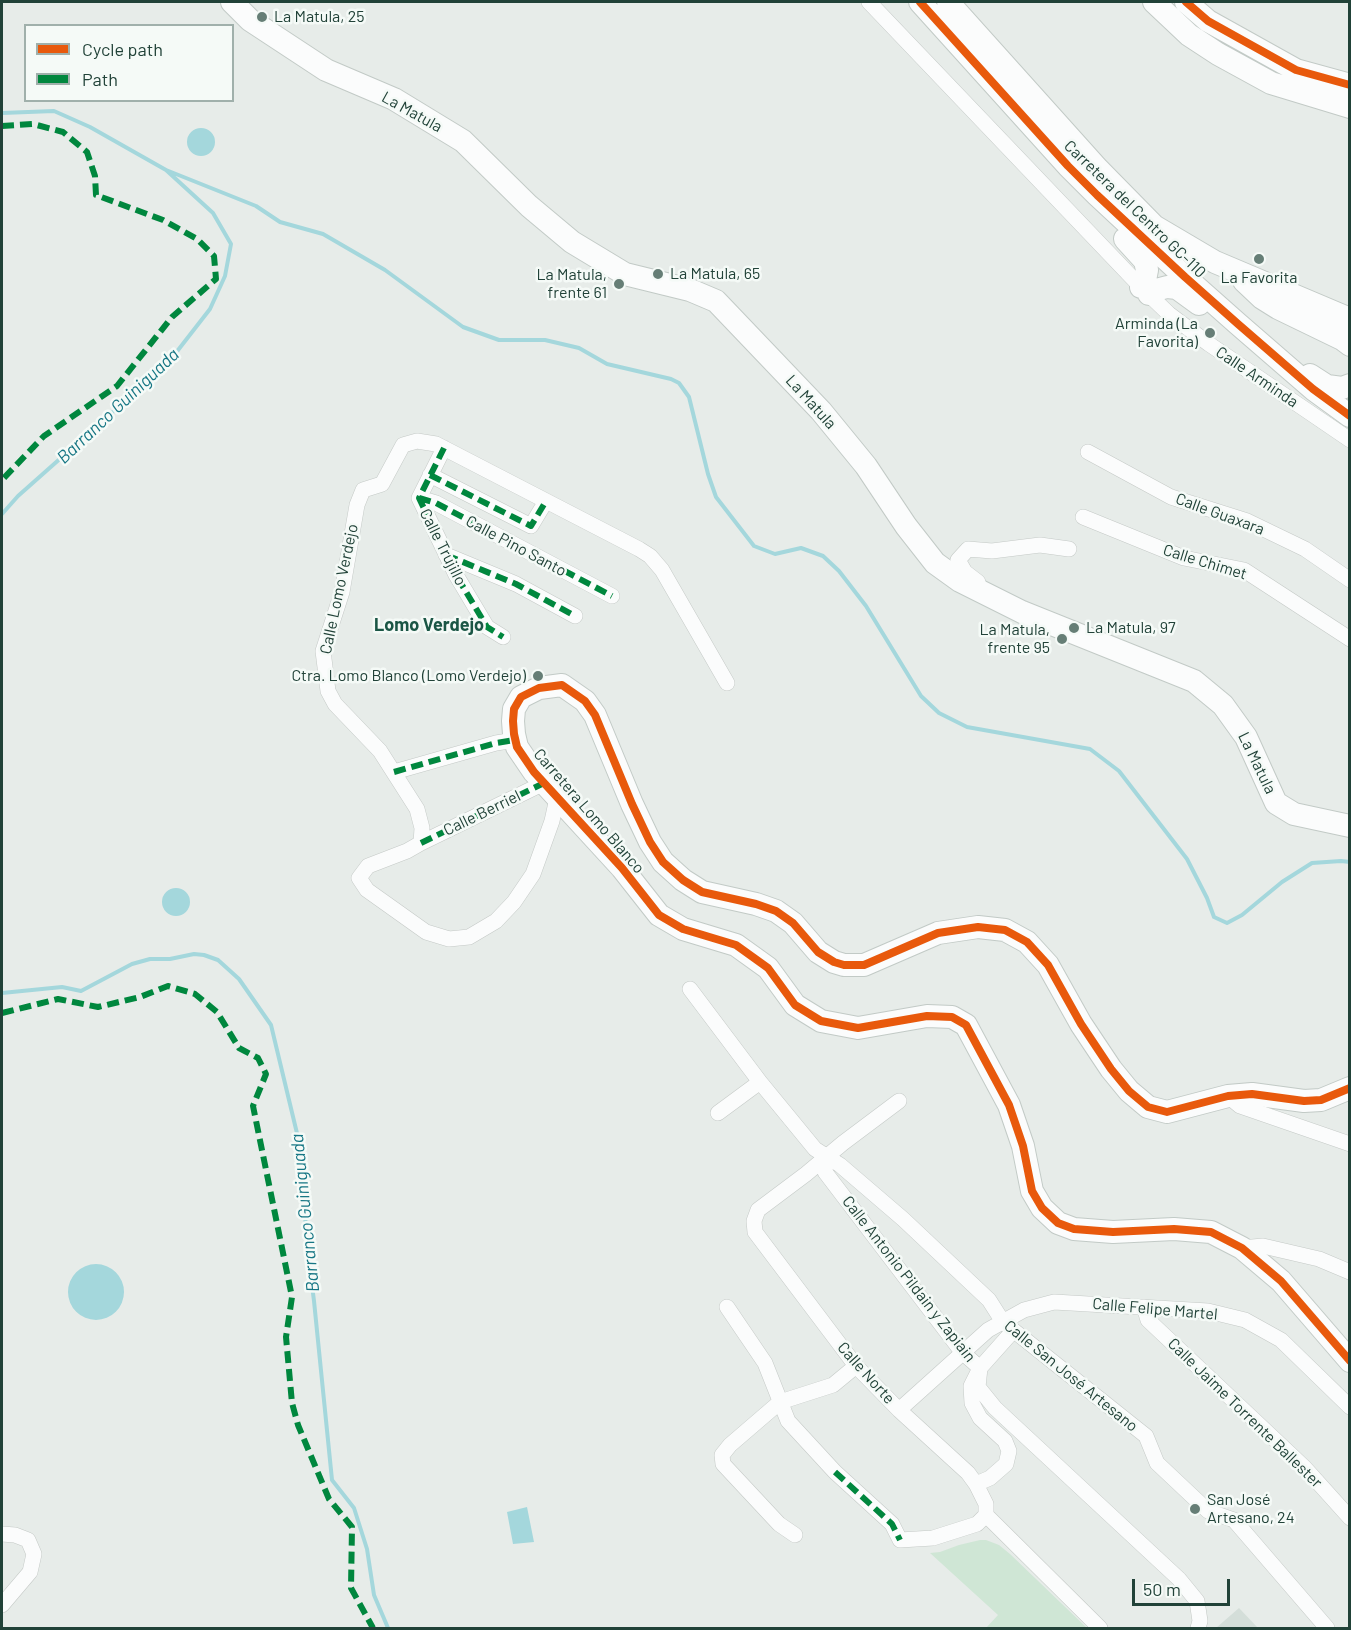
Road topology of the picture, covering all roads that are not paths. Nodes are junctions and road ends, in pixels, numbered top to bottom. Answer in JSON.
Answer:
{"nodes":[{"id":1,"x":232,"y":2,"type":"edge"},
{"id":2,"x":869,"y":2,"type":"edge"},
{"id":3,"x":920,"y":2,"type":"edge"},
{"id":4,"x":948,"y":2,"type":"edge"},
{"id":5,"x":1154,"y":2,"type":"edge"},
{"id":6,"x":1186,"y":2,"type":"edge"},
{"id":7,"x":1350,"y":85,"type":"edge"},
{"id":8,"x":1350,"y":107,"type":"edge"},
{"id":9,"x":1097,"y":195,"type":"junction"},
{"id":10,"x":1221,"y":264,"type":"junction"},
{"id":11,"x":1145,"y":291,"type":"junction"},
{"id":12,"x":1350,"y":319,"type":"edge"},
{"id":13,"x":1238,"y":324,"type":"junction"},
{"id":14,"x":1350,"y":345,"type":"edge"},
{"id":15,"x":1350,"y":385,"type":"edge"},
{"id":16,"x":1350,"y":416,"type":"edge"},
{"id":17,"x":1350,"y":441,"type":"edge"},
{"id":18,"x":444,"y":448,"type":"junction"},
{"id":19,"x":1088,"y":452,"type":"dead end"},
{"id":20,"x":430,"y":475,"type":"junction"},
{"id":21,"x":418,"y":498,"type":"junction"},
{"id":22,"x":546,"y":501,"type":"junction"},
{"id":23,"x":1083,"y":518,"type":"dead end"},
{"id":24,"x":1069,"y":549,"type":"dead end"},
{"id":25,"x":447,"y":555,"type":"junction"},
{"id":26,"x":1350,"y":580,"type":"edge"},
{"id":27,"x":612,"y":596,"type":"dead end"},
{"id":28,"x":1022,"y":612,"type":"junction"},
{"id":29,"x":575,"y":616,"type":"dead end"},
{"id":30,"x":503,"y":638,"type":"dead end"},
{"id":31,"x":1350,"y":639,"type":"edge"},
{"id":32,"x":727,"y":683,"type":"dead end"},
{"id":33,"x":515,"y":740,"type":"junction"},
{"id":34,"x":394,"y":772,"type":"junction"},
{"id":35,"x":550,"y":791,"type":"junction"},
{"id":36,"x":1350,"y":826,"type":"edge"},
{"id":37,"x":421,"y":843,"type":"junction"},
{"id":38,"x":690,"y":989,"type":"dead end"},
{"id":39,"x":760,"y":1082,"type":"junction"},
{"id":40,"x":1350,"y":1088,"type":"edge"},
{"id":41,"x":1228,"y":1096,"type":"junction"},
{"id":42,"x":899,"y":1101,"type":"dead end"},
{"id":43,"x":718,"y":1113,"type":"dead end"},
{"id":44,"x":1350,"y":1144,"type":"edge"},
{"id":45,"x":826,"y":1157,"type":"junction"},
{"id":46,"x":1242,"y":1248,"type":"junction"},
{"id":47,"x":1350,"y":1272,"type":"edge"},
{"id":48,"x":727,"y":1307,"type":"dead end"},
{"id":49,"x":1144,"y":1307,"type":"junction"},
{"id":50,"x":1008,"y":1326,"type":"junction"},
{"id":51,"x":962,"y":1352,"type":"junction"},
{"id":52,"x":1350,"y":1361,"type":"edge"},
{"id":53,"x":856,"y":1366,"type":"junction"},
{"id":54,"x":980,"y":1368,"type":"junction"},
{"id":55,"x":780,"y":1402,"type":"junction"},
{"id":56,"x":1350,"y":1407,"type":"edge"},
{"id":57,"x":899,"y":1410,"type":"junction"},
{"id":58,"x":976,"y":1484,"type":"junction"},
{"id":59,"x":986,"y":1515,"type":"junction"},
{"id":60,"x":1350,"y":1518,"type":"edge"},
{"id":61,"x":2,"y":1534,"type":"edge"},
{"id":62,"x":795,"y":1535,"type":"dead end"},
{"id":63,"x":2,"y":1605,"type":"edge"},
{"id":64,"x":1100,"y":1629,"type":"edge"},
{"id":65,"x":1198,"y":1629,"type":"edge"},
{"id":66,"x":1327,"y":1629,"type":"edge"}],
"edges":[{"from":1,"to":28,"type":"street","name":"La Matula"},
{"from":2,"to":11,"type":"street","name":"Calle Arminda"},
{"from":3,"to":9,"type":"street","name":"Carretera del Centro GC-110"},
{"from":4,"to":10,"type":"street","name":"Carretera del Centro GC-110"},
{"from":5,"to":8,"type":"street"},
{"from":6,"to":7,"type":"street"},
{"from":9,"to":11,"type":"street"},
{"from":9,"to":13,"type":"street","name":"Carretera del Centro GC-110"},
{"from":10,"to":12,"type":"street"},
{"from":10,"to":14,"type":"street"},
{"from":11,"to":13,"type":"street"},
{"from":11,"to":17,"type":"street","name":"Calle Arminda"},
{"from":13,"to":15,"type":"street"},
{"from":13,"to":16,"type":"street","name":"Carretera del Centro GC-110"},
{"from":18,"to":20,"type":"street","name":"Calle Trujillo"},
{"from":18,"to":22,"type":"street","name":"Calle Lomo Verdejo"},
{"from":18,"to":34,"type":"street","name":"Calle Lomo Verdejo"},
{"from":19,"to":26,"type":"street","name":"Calle Guaxara"},
{"from":20,"to":21,"type":"street","name":"Calle Trujillo"},
{"from":20,"to":22,"type":"street"},
{"from":21,"to":25,"type":"street","name":"Calle Trujillo"},
{"from":21,"to":27,"type":"street","name":"Calle Pino Santo"},
{"from":22,"to":32,"type":"street","name":"Calle Lomo Verdejo"},
{"from":23,"to":31,"type":"street","name":"Calle Chimet"},
{"from":24,"to":28,"type":"street"},
{"from":25,"to":29,"type":"street"},
{"from":25,"to":30,"type":"street","name":"Calle Trujillo"},
{"from":28,"to":36,"type":"street","name":"La Matula"},
{"from":33,"to":34,"type":"street"},
{"from":33,"to":35,"type":"street","name":"Carretera Lomo Blanco"},
{"from":33,"to":41,"type":"street","name":"Carretera Lomo Blanco"},
{"from":34,"to":37,"type":"street","name":"Calle Lomo Verdejo"},
{"from":35,"to":37,"type":"street","name":"Calle Berriel"},
{"from":35,"to":37,"type":"street"},
{"from":35,"to":46,"type":"street","name":"Carretera Lomo Blanco"},
{"from":38,"to":39,"type":"street","name":"Calle Antonio Pildain y Zapiain"},
{"from":39,"to":43,"type":"street"},
{"from":39,"to":45,"type":"street","name":"Calle Antonio Pildain y Zapiain"},
{"from":40,"to":41,"type":"street","name":"Carretera Lomo Blanco"},
{"from":41,"to":44,"type":"street"},
{"from":42,"to":45,"type":"street"},
{"from":45,"to":50,"type":"street","name":"Calle San José Artesano"},
{"from":45,"to":51,"type":"street","name":"Calle Antonio Pildain y Zapiain"},
{"from":45,"to":53,"type":"street","name":"Calle Norte"},
{"from":46,"to":47,"type":"street"},
{"from":46,"to":52,"type":"street","name":"Carretera Lomo Blanco"},
{"from":48,"to":55,"type":"street"},
{"from":49,"to":50,"type":"street","name":"Calle Felipe Martel"},
{"from":49,"to":56,"type":"street","name":"Calle Felipe Martel"},
{"from":49,"to":60,"type":"street","name":"Calle Jaime Torrente Ballester"},
{"from":50,"to":51,"type":"street","name":"Calle Felipe Martel"},
{"from":50,"to":54,"type":"street"},
{"from":50,"to":66,"type":"street","name":"Calle San José Artesano"},
{"from":51,"to":54,"type":"street","name":"Calle Antonio Pildain y Zapiain"},
{"from":51,"to":57,"type":"street","name":"Calle Felipe Martel"},
{"from":53,"to":55,"type":"street"},
{"from":53,"to":57,"type":"street","name":"Calle Norte"},
{"from":54,"to":58,"type":"street"},
{"from":54,"to":65,"type":"street","name":"Calle Antonio Pildain y Zapiain"},
{"from":55,"to":59,"type":"street"},
{"from":55,"to":62,"type":"street"},
{"from":57,"to":58,"type":"street","name":"Calle Norte"},
{"from":58,"to":59,"type":"street","name":"Calle Norte"},
{"from":59,"to":64,"type":"street"},
{"from":61,"to":63,"type":"street"}]}
